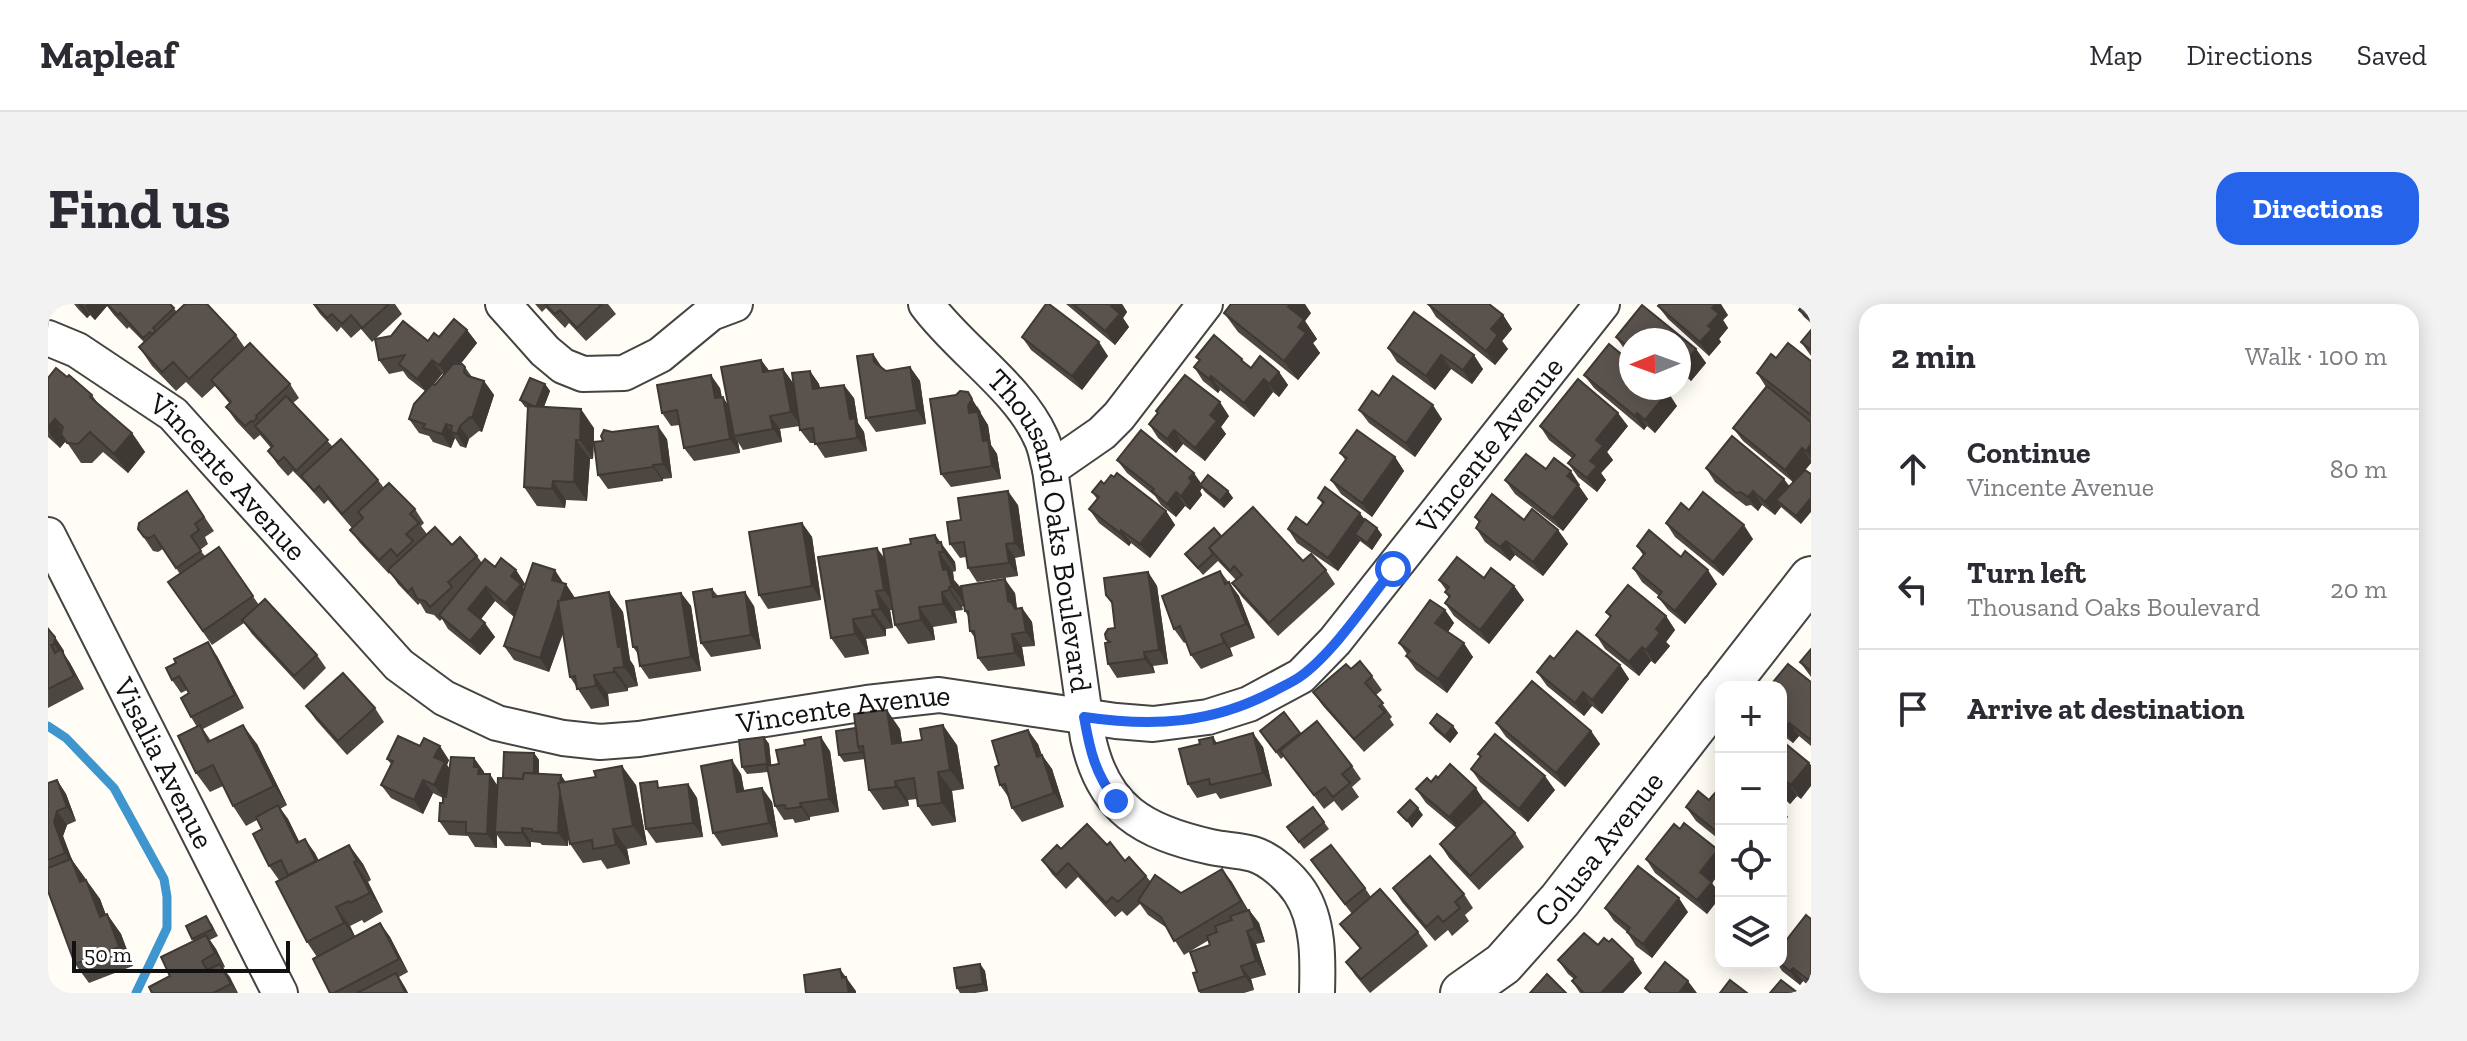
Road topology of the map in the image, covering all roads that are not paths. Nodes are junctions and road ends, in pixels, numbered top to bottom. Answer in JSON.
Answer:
{"nodes":[{"id":1,"x":503,"y":304,"type":"edge"},
{"id":2,"x":735,"y":304,"type":"edge"},
{"id":3,"x":926,"y":304,"type":"edge"},
{"id":4,"x":1205,"y":304,"type":"edge"},
{"id":5,"x":1602,"y":304,"type":"edge"},
{"id":6,"x":48,"y":338,"type":"edge"},
{"id":7,"x":1050,"y":469,"type":"junction"},
{"id":8,"x":48,"y":535,"type":"edge"},
{"id":9,"x":1811,"y":578,"type":"edge"},
{"id":10,"x":1731,"y":681,"type":"edge"},
{"id":11,"x":1715,"y":701,"type":"edge"},
{"id":12,"x":1084,"y":717,"type":"junction"},
{"id":13,"x":280,"y":993,"type":"edge"},
{"id":14,"x":1317,"y":993,"type":"edge"},
{"id":15,"x":1462,"y":993,"type":"edge"}],
"edges":[{"from":1,"to":2,"type":"street"},
{"from":3,"to":7,"type":"street","name":"Thousand Oaks Boulevard"},
{"from":4,"to":7,"type":"street"},
{"from":5,"to":12,"type":"street","name":"Vincente Avenue"},
{"from":6,"to":12,"type":"street","name":"Vincente Avenue"},
{"from":7,"to":12,"type":"street","name":"Thousand Oaks Boulevard"},
{"from":8,"to":13,"type":"street","name":"Visalia Avenue"},
{"from":9,"to":10,"type":"street"},
{"from":11,"to":15,"type":"street","name":"Colusa Avenue"},
{"from":12,"to":14,"type":"street","name":"Thousand Oaks Boulevard"}]}
